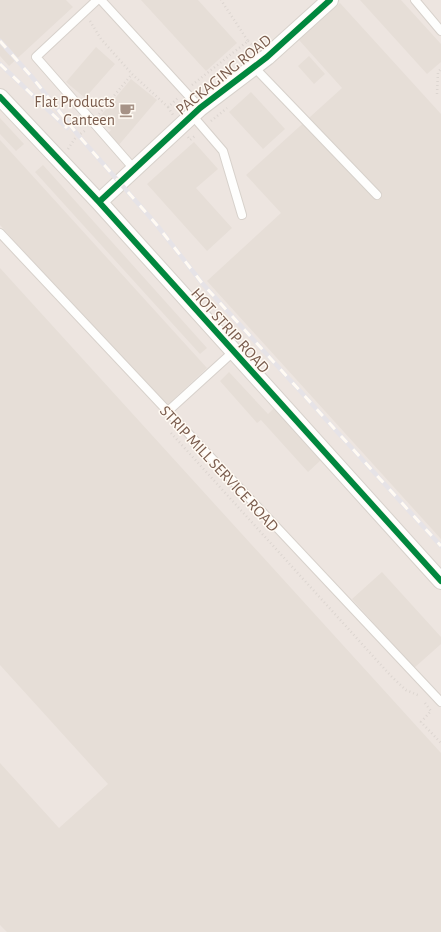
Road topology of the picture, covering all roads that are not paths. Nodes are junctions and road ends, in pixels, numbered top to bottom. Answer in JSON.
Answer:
{"nodes":[{"id":1,"x":97,"y":0,"type":"edge"},
{"id":2,"x":101,"y":0,"type":"edge"},
{"id":3,"x":330,"y":0,"type":"edge"},
{"id":4,"x":415,"y":0,"type":"edge"},
{"id":5,"x":441,"y":31,"type":"edge"},
{"id":6,"x":254,"y":67,"type":"junction"},
{"id":7,"x":0,"y":97,"type":"edge"},
{"id":8,"x":196,"y":111,"type":"junction"},
{"id":9,"x":135,"y":170,"type":"junction"},
{"id":10,"x":377,"y":195,"type":"dead end"},
{"id":11,"x":99,"y":202,"type":"junction"},
{"id":12,"x":242,"y":215,"type":"dead end"},
{"id":13,"x":0,"y":233,"type":"edge"},
{"id":14,"x":233,"y":352,"type":"junction"},
{"id":15,"x":167,"y":412,"type":"junction"},
{"id":16,"x":441,"y":581,"type":"edge"},
{"id":17,"x":441,"y":702,"type":"edge"}],
"edges":[{"from":1,"to":9,"type":"lane"},
{"from":2,"to":8,"type":"lane"},
{"from":3,"to":6,"type":"street","name":"PACKAGING ROAD"},
{"from":4,"to":5,"type":"lane"},
{"from":6,"to":8,"type":"street","name":"PACKAGING ROAD"},
{"from":6,"to":10,"type":"lane"},
{"from":7,"to":11,"type":"street","name":"HOT STRIP ROAD"},
{"from":8,"to":9,"type":"street","name":"PACKAGING ROAD"},
{"from":8,"to":12,"type":"lane"},
{"from":9,"to":11,"type":"street","name":"PACKAGING ROAD"},
{"from":11,"to":14,"type":"street","name":"HOT STRIP ROAD"},
{"from":13,"to":15,"type":"lane","name":"STRIP MILL SERVICE ROAD"},
{"from":14,"to":15,"type":"lane"},
{"from":14,"to":16,"type":"street","name":"HOT STRIP ROAD"},
{"from":15,"to":17,"type":"lane","name":"STRIP MILL SERVICE ROAD"}]}
